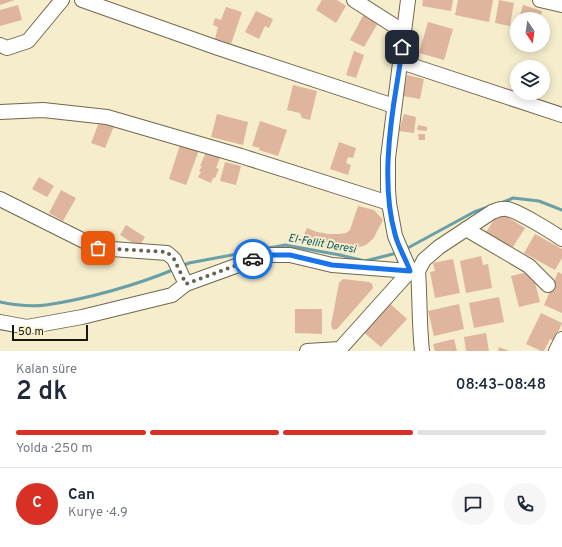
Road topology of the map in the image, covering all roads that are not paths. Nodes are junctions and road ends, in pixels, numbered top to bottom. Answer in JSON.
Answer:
{"nodes":[{"id":1,"x":62,"y":0,"type":"edge"},
{"id":2,"x":82,"y":0,"type":"edge"},
{"id":3,"x":354,"y":0,"type":"edge"},
{"id":4,"x":408,"y":0,"type":"edge"},
{"id":5,"x":540,"y":0,"type":"edge"},
{"id":6,"x":562,"y":5,"type":"edge"},
{"id":7,"x":404,"y":32,"type":"junction"},
{"id":8,"x":0,"y":44,"type":"edge"},
{"id":9,"x":401,"y":62,"type":"junction"},
{"id":10,"x":394,"y":106,"type":"junction"},
{"id":11,"x":0,"y":112,"type":"edge"},
{"id":12,"x":562,"y":115,"type":"edge"},
{"id":13,"x":0,"y":199,"type":"edge"},
{"id":14,"x":389,"y":203,"type":"junction"},
{"id":15,"x":466,"y":229,"type":"junction"},
{"id":16,"x":562,"y":239,"type":"edge"},
{"id":17,"x":411,"y":267,"type":"junction"},
{"id":18,"x":181,"y":273,"type":"junction"},
{"id":19,"x":548,"y":285,"type":"dead end"},
{"id":20,"x":0,"y":322,"type":"edge"},
{"id":21,"x":562,"y":340,"type":"edge"},
{"id":22,"x":341,"y":350,"type":"edge"},
{"id":23,"x":307,"y":351,"type":"edge"},
{"id":24,"x":422,"y":351,"type":"edge"},
{"id":25,"x":556,"y":351,"type":"edge"}],
"edges":[{"from":1,"to":8,"type":"street"},
{"from":2,"to":10,"type":"street"},
{"from":3,"to":7,"type":"street"},
{"from":4,"to":7,"type":"street"},
{"from":5,"to":6,"type":"street"},
{"from":7,"to":9,"type":"street"},
{"from":9,"to":10,"type":"street"},
{"from":9,"to":12,"type":"street"},
{"from":10,"to":14,"type":"street"},
{"from":11,"to":14,"type":"street"},
{"from":13,"to":18,"type":"street"},
{"from":14,"to":17,"type":"street"},
{"from":15,"to":16,"type":"street"},
{"from":15,"to":17,"type":"street"},
{"from":15,"to":19,"type":"street"},
{"from":17,"to":18,"type":"street"},
{"from":17,"to":22,"type":"street"},
{"from":17,"to":24,"type":"street"},
{"from":18,"to":20,"type":"street"},
{"from":21,"to":25,"type":"street"},
{"from":22,"to":23,"type":"street"}]}
